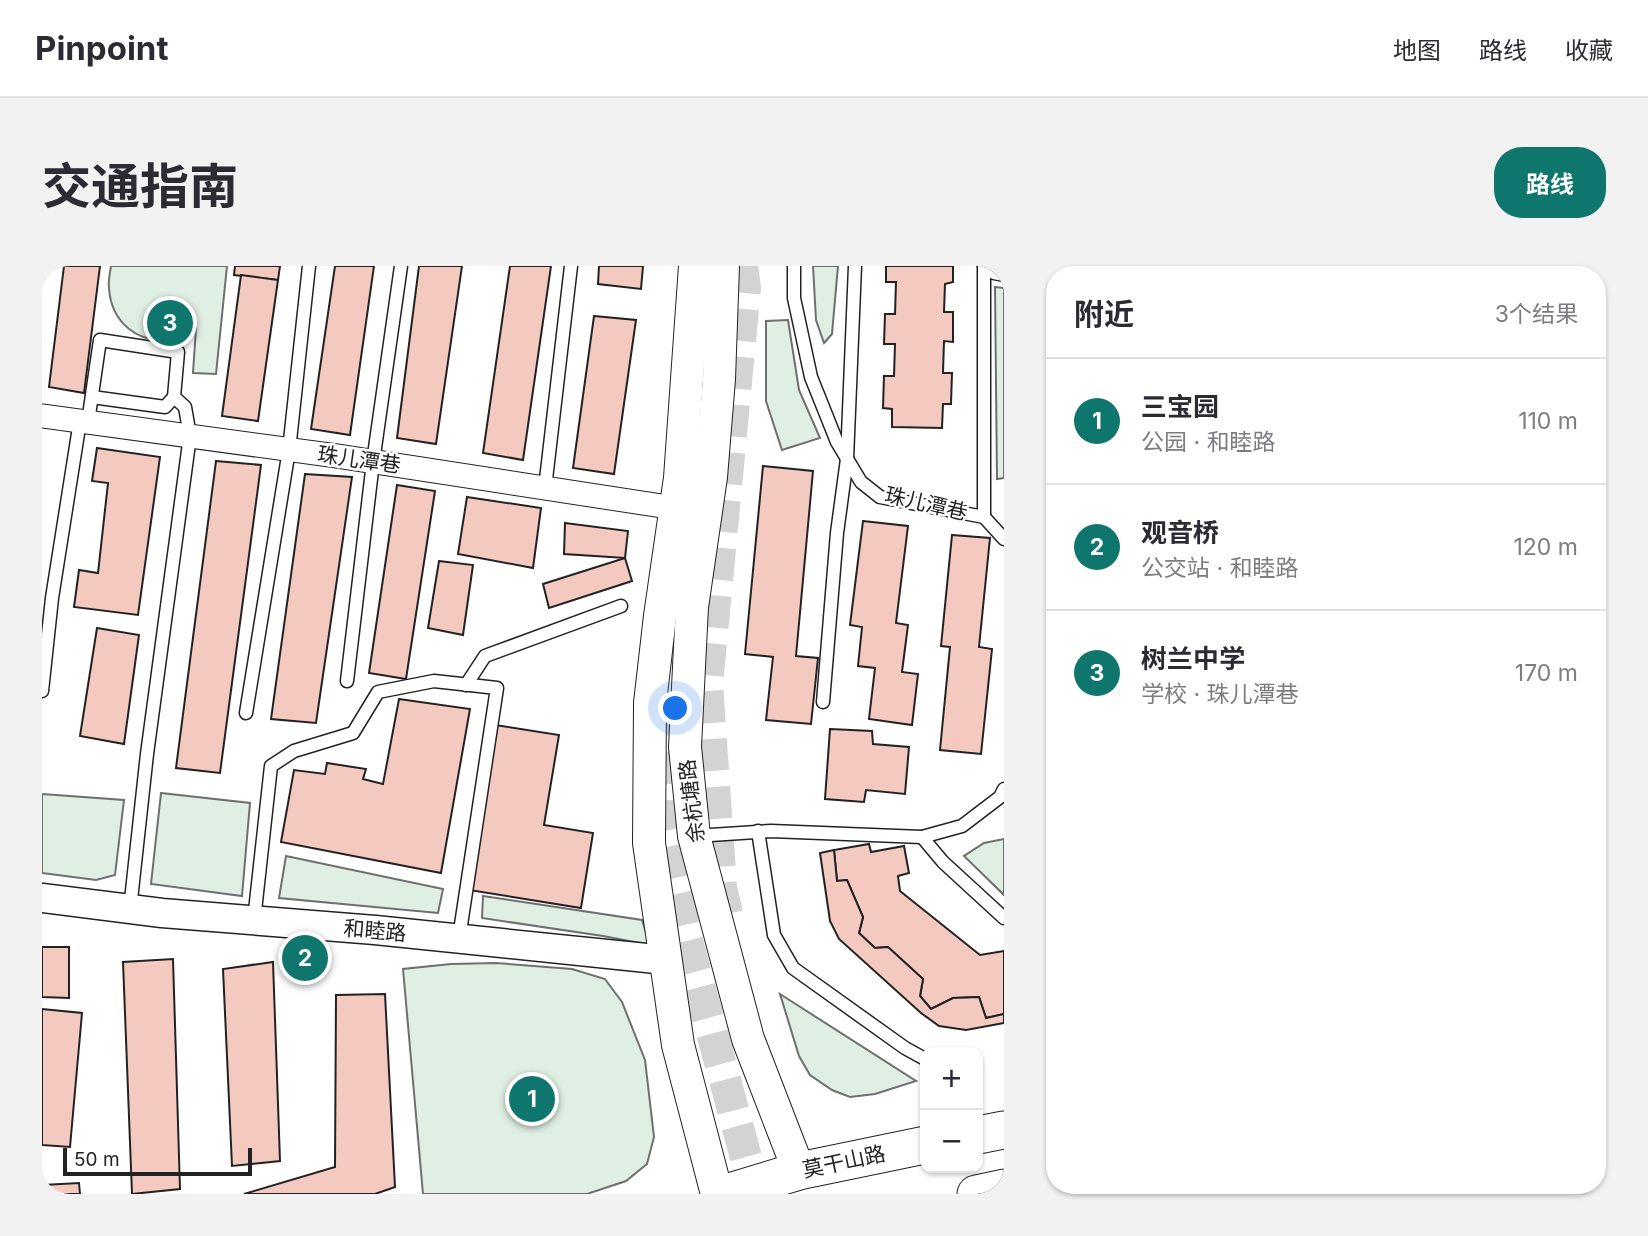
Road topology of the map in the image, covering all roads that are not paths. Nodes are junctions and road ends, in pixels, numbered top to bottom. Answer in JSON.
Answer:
{"nodes":[{"id":1,"x":309,"y":266,"type":"edge"},
{"id":2,"x":401,"y":266,"type":"edge"},
{"id":3,"x":571,"y":266,"type":"edge"},
{"id":4,"x":695,"y":266,"type":"edge"},
{"id":5,"x":723,"y":266,"type":"edge"},
{"id":6,"x":794,"y":266,"type":"edge"},
{"id":7,"x":855,"y":266,"type":"edge"},
{"id":8,"x":984,"y":266,"type":"edge"},
{"id":9,"x":1004,"y":275,"type":"edge"},
{"id":10,"x":92,"y":397,"type":"junction"},
{"id":11,"x":174,"y":397,"type":"junction"},
{"id":12,"x":42,"y":416,"type":"edge"},
{"id":13,"x":84,"y":422,"type":"junction"},
{"id":14,"x":190,"y":436,"type":"junction"},
{"id":15,"x":289,"y":450,"type":"junction"},
{"id":16,"x":847,"y":459,"type":"junction"},
{"id":17,"x":373,"y":462,"type":"junction"},
{"id":18,"x":545,"y":488,"type":"junction"},
{"id":19,"x":675,"y":508,"type":"junction"},
{"id":20,"x":984,"y":517,"type":"junction"},
{"id":21,"x":1004,"y":539,"type":"edge"},
{"id":22,"x":621,"y":606,"type":"dead end"},
{"id":23,"x":346,"y":681,"type":"dead end"},
{"id":24,"x":466,"y":685,"type":"junction"},
{"id":25,"x":42,"y":691,"type":"edge"},
{"id":26,"x":822,"y":702,"type":"dead end"},
{"id":27,"x":246,"y":713,"type":"dead end"},
{"id":28,"x":1003,"y":795,"type":"edge"},
{"id":29,"x":758,"y":831,"type":"junction"},
{"id":30,"x":694,"y":836,"type":"junction"},
{"id":31,"x":922,"y":836,"type":"junction"},
{"id":32,"x":42,"y":898,"type":"edge"},
{"id":33,"x":130,"y":909,"type":"junction"},
{"id":34,"x":1004,"y":918,"type":"edge"},
{"id":35,"x":254,"y":920,"type":"junction"},
{"id":36,"x":459,"y":938,"type":"junction"},
{"id":37,"x":666,"y":960,"type":"junction"},
{"id":38,"x":920,"y":1056,"type":"edge"},
{"id":39,"x":1004,"y":1130,"type":"edge"},
{"id":40,"x":983,"y":1134,"type":"edge"},
{"id":41,"x":920,"y":1147,"type":"edge"},
{"id":42,"x":802,"y":1182,"type":"edge"},
{"id":43,"x":1004,"y":1188,"type":"edge"},
{"id":44,"x":717,"y":1194,"type":"edge"},
{"id":45,"x":723,"y":1194,"type":"edge"},
{"id":46,"x":976,"y":1194,"type":"edge"}],
"edges":[{"from":1,"to":15,"type":"lane"},
{"from":2,"to":17,"type":"lane"},
{"from":3,"to":18,"type":"lane"},
{"from":4,"to":19,"type":"main road","name":"余杭塘路"},
{"from":5,"to":30,"type":"main road","name":"余杭塘路"},
{"from":6,"to":16,"type":"lane","name":"珠儿潭巷"},
{"from":7,"to":16,"type":"lane"},
{"from":8,"to":9,"type":"lane"},
{"from":8,"to":20,"type":"lane"},
{"from":10,"to":11,"type":"lane"},
{"from":10,"to":11,"type":"lane"},
{"from":10,"to":13,"type":"lane"},
{"from":11,"to":14,"type":"lane"},
{"from":12,"to":13,"type":"street","name":"珠儿潭巷"},
{"from":13,"to":14,"type":"street","name":"珠儿潭巷"},
{"from":13,"to":25,"type":"lane"},
{"from":14,"to":15,"type":"street","name":"珠儿潭巷"},
{"from":14,"to":33,"type":"lane"},
{"from":15,"to":17,"type":"street","name":"珠儿潭巷"},
{"from":15,"to":27,"type":"lane"},
{"from":16,"to":20,"type":"lane","name":"珠儿潭巷"},
{"from":16,"to":26,"type":"lane"},
{"from":17,"to":18,"type":"street","name":"珠儿潭巷"},
{"from":17,"to":23,"type":"lane"},
{"from":18,"to":19,"type":"street","name":"珠儿潭巷"},
{"from":19,"to":37,"type":"main road","name":"余杭塘路"},
{"from":20,"to":21,"type":"lane","name":"珠儿潭巷"},
{"from":22,"to":24,"type":"lane"},
{"from":24,"to":35,"type":"lane"},
{"from":24,"to":36,"type":"lane"},
{"from":28,"to":31,"type":"lane"},
{"from":29,"to":30,"type":"lane"},
{"from":29,"to":31,"type":"lane"},
{"from":29,"to":38,"type":"lane"},
{"from":30,"to":42,"type":"main road","name":"余杭塘路"},
{"from":31,"to":34,"type":"lane"},
{"from":32,"to":33,"type":"street","name":"和睦路"},
{"from":33,"to":35,"type":"street","name":"和睦路"},
{"from":35,"to":36,"type":"street","name":"和睦路"},
{"from":36,"to":37,"type":"street","name":"和睦路"},
{"from":37,"to":44,"type":"main road","name":"余杭塘路"},
{"from":39,"to":40,"type":"main road"},
{"from":41,"to":42,"type":"main road","name":"莫干山路"},
{"from":42,"to":45,"type":"main road","name":"莫干山路"},
{"from":43,"to":46,"type":"main road"}]}
